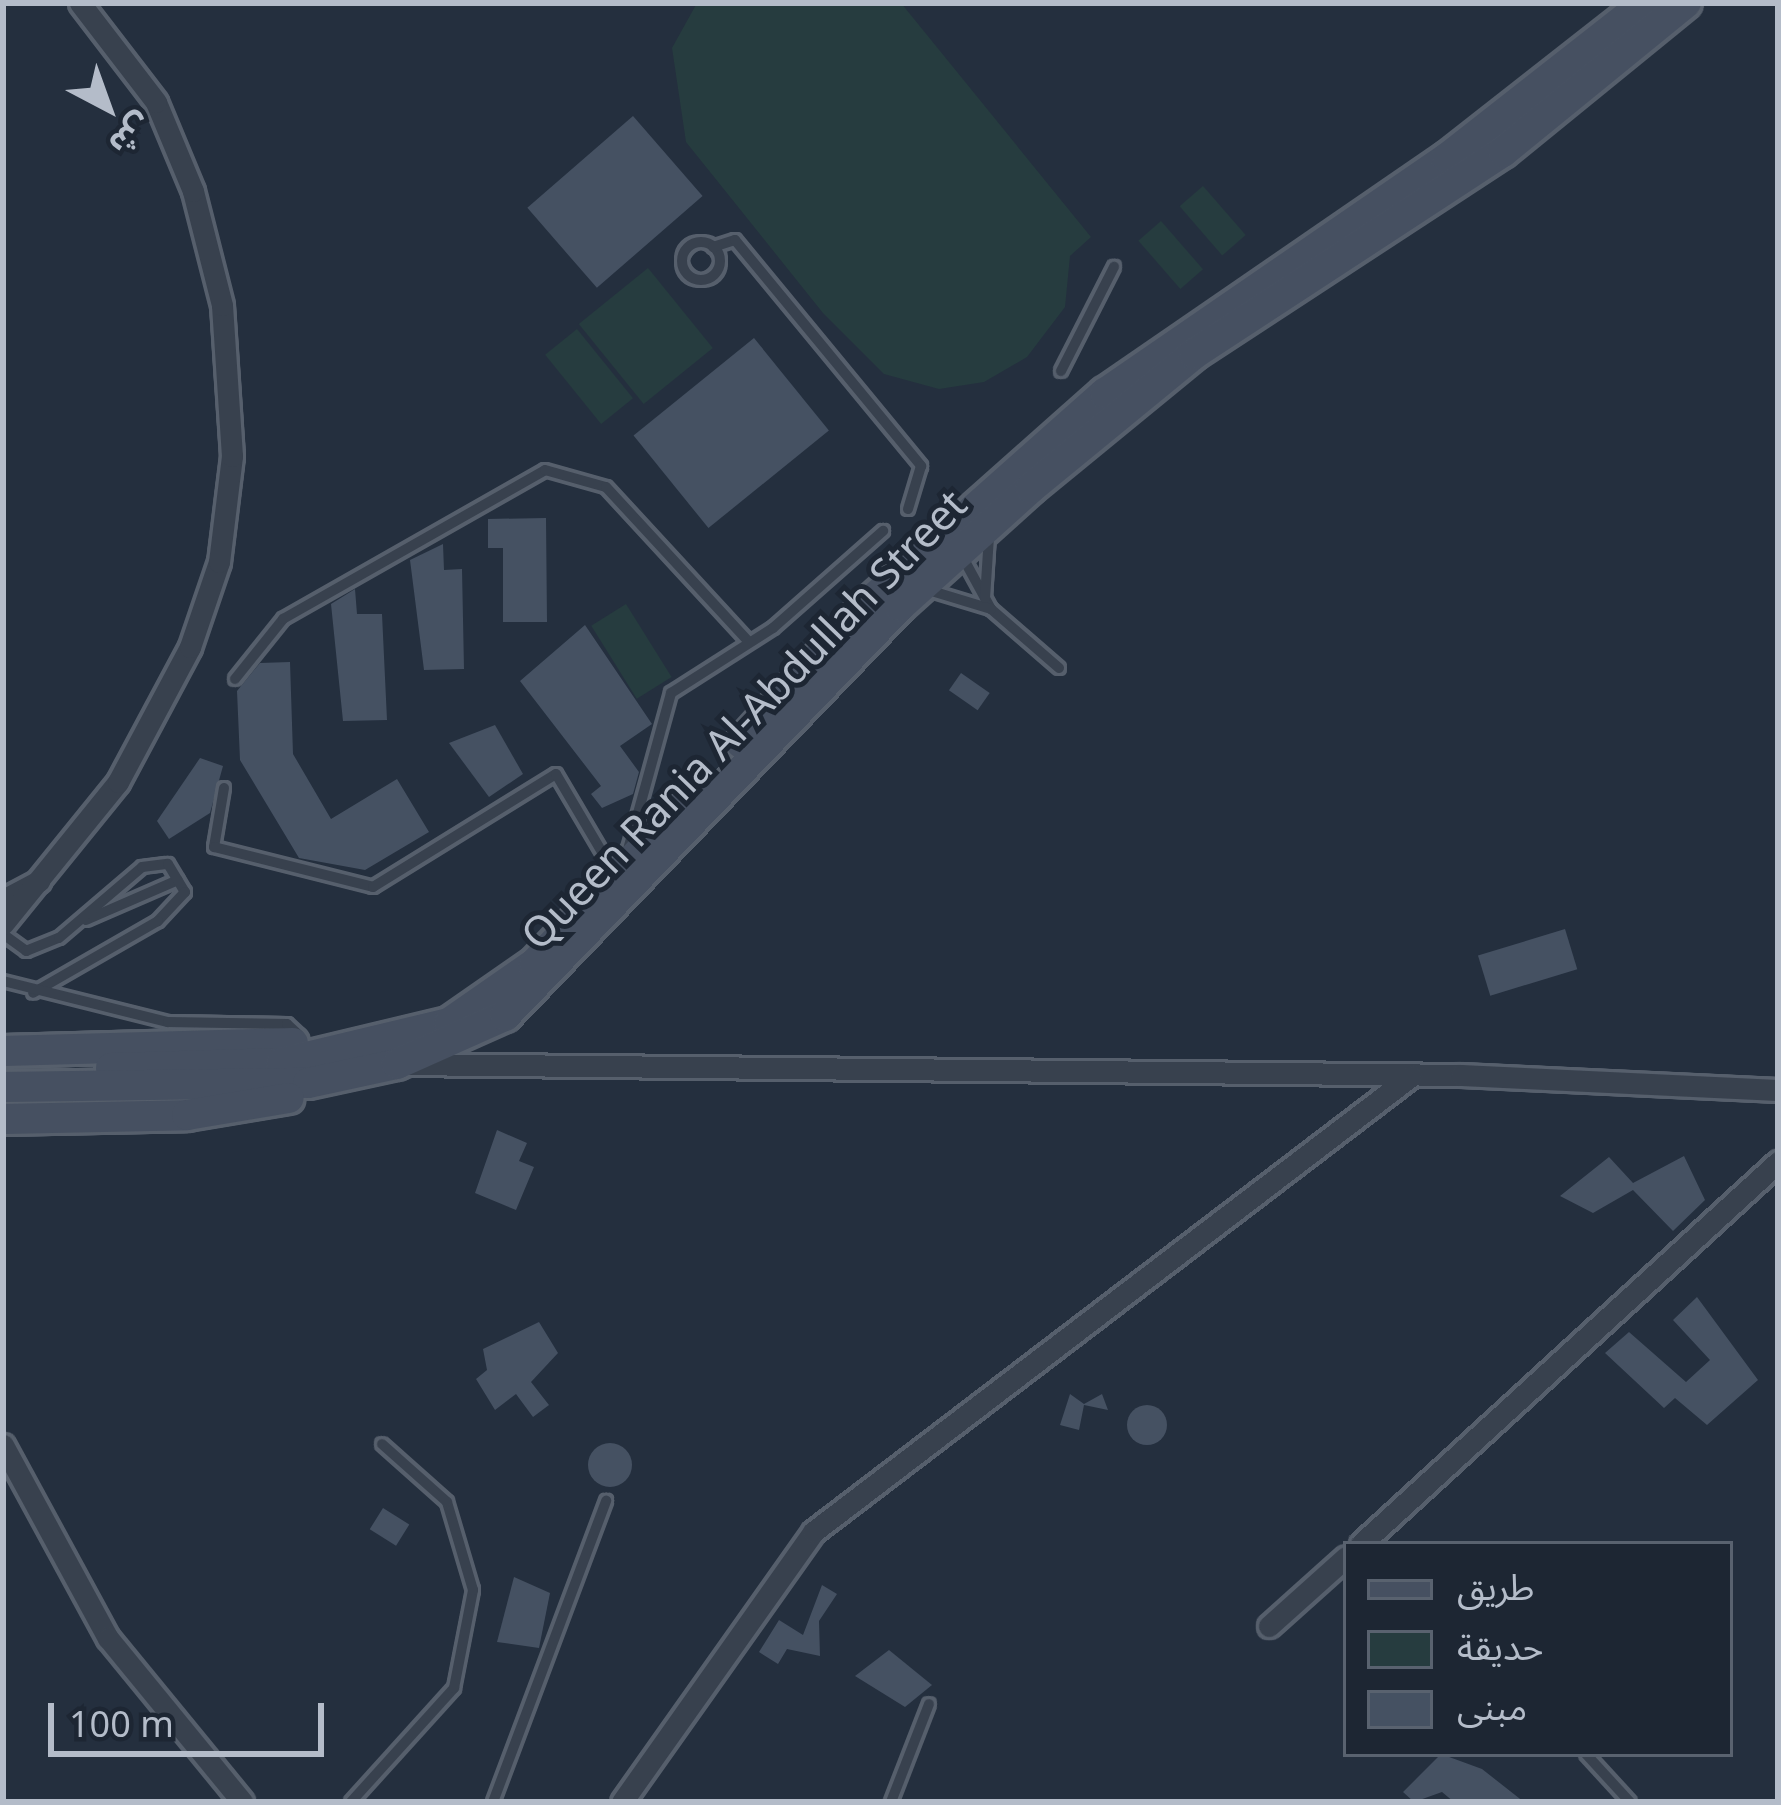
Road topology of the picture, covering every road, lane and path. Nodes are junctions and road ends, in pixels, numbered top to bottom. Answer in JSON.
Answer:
{"nodes":[{"id":1,"x":80,"y":3,"type":"edge"},
{"id":2,"x":1645,"y":3,"type":"edge"},
{"id":3,"x":1686,"y":3,"type":"edge"},
{"id":4,"x":713,"y":247,"type":"dead end"},
{"id":5,"x":1114,"y":267,"type":"dead end"},
{"id":6,"x":1061,"y":371,"type":"dead end"},
{"id":7,"x":908,"y":509,"type":"dead end"},
{"id":8,"x":988,"y":526,"type":"junction"},
{"id":9,"x":883,"y":531,"type":"dead end"},
{"id":10,"x":959,"y":550,"type":"junction"},
{"id":11,"x":919,"y":588,"type":"junction"},
{"id":12,"x":988,"y":603,"type":"junction"},
{"id":13,"x":749,"y":642,"type":"junction"},
{"id":14,"x":1059,"y":668,"type":"dead end"},
{"id":15,"x":235,"y":680,"type":"dead end"},
{"id":16,"x":224,"y":788,"type":"dead end"},
{"id":17,"x":619,"y":874,"type":"junction"},
{"id":18,"x":178,"y":880,"type":"junction"},
{"id":19,"x":40,"y":881,"type":"junction"},
{"id":20,"x":3,"y":900,"type":"edge"},
{"id":21,"x":78,"y":923,"type":"junction"},
{"id":22,"x":3,"y":924,"type":"edge"},
{"id":23,"x":3,"y":934,"type":"edge"},
{"id":24,"x":3,"y":981,"type":"edge"},
{"id":25,"x":33,"y":993,"type":"junction"},
{"id":26,"x":169,"y":1022,"type":"junction"},
{"id":27,"x":146,"y":1048,"type":"junction"},
{"id":28,"x":3,"y":1051,"type":"edge"},
{"id":29,"x":332,"y":1058,"type":"junction"},
{"id":30,"x":397,"y":1064,"type":"junction"},
{"id":31,"x":3,"y":1069,"type":"edge"},
{"id":32,"x":1411,"y":1076,"type":"junction"},
{"id":33,"x":3,"y":1087,"type":"edge"},
{"id":34,"x":1778,"y":1090,"type":"edge"},
{"id":35,"x":3,"y":1119,"type":"edge"},
{"id":36,"x":1778,"y":1162,"type":"edge"},
{"id":37,"x":382,"y":1444,"type":"dead end"},
{"id":38,"x":3,"y":1445,"type":"edge"},
{"id":39,"x":606,"y":1502,"type":"dead end"},
{"id":40,"x":1363,"y":1541,"type":"edge"},
{"id":41,"x":1343,"y":1560,"type":"edge"},
{"id":42,"x":1269,"y":1626,"type":"dead end"},
{"id":43,"x":929,"y":1704,"type":"dead end"},
{"id":44,"x":1589,"y":1757,"type":"edge"},
{"id":45,"x":242,"y":1802,"type":"edge"},
{"id":46,"x":351,"y":1802,"type":"edge"},
{"id":47,"x":493,"y":1802,"type":"edge"},
{"id":48,"x":622,"y":1802,"type":"edge"},
{"id":49,"x":891,"y":1802,"type":"edge"},
{"id":50,"x":1630,"y":1802,"type":"edge"}],
"edges":[{"from":1,"to":19,"type":"street"},
{"from":2,"to":17,"type":"main road","name":"Queen Rania Al-Abdullah Street"},
{"from":3,"to":8,"type":"main road","name":"Queen Rania Al-Abdullah Street"},
{"from":4,"to":7,"type":"lane"},
{"from":5,"to":6,"type":"lane"},
{"from":8,"to":10,"type":"main road","name":"Queen Rania Al-Abdullah Street"},
{"from":8,"to":12,"type":"lane"},
{"from":9,"to":13,"type":"lane"},
{"from":10,"to":11,"type":"main road","name":"Queen Rania Al-Abdullah Street"},
{"from":10,"to":12,"type":"lane"},
{"from":11,"to":12,"type":"lane"},
{"from":11,"to":30,"type":"main road","name":"Queen Rania Al-Abdullah Street"},
{"from":12,"to":14,"type":"lane"},
{"from":13,"to":15,"type":"lane"},
{"from":13,"to":17,"type":"lane"},
{"from":16,"to":17,"type":"lane"},
{"from":17,"to":29,"type":"main road","name":"Queen Rania Al-Abdullah Street"},
{"from":18,"to":21,"type":"lane"},
{"from":18,"to":21,"type":"lane"},
{"from":18,"to":25,"type":"lane"},
{"from":19,"to":20,"type":"street"},
{"from":19,"to":22,"type":"street"},
{"from":21,"to":23,"type":"lane"},
{"from":24,"to":25,"type":"lane"},
{"from":25,"to":26,"type":"lane"},
{"from":26,"to":27,"type":"lane"},
{"from":26,"to":29,"type":"lane"},
{"from":27,"to":28,"type":"main road"},
{"from":27,"to":29,"type":"main road"},
{"from":29,"to":30,"type":"main road","name":"Queen Rania Al-Abdullah Street"},
{"from":29,"to":31,"type":"main road","name":"Queen Rania Al-Abdullah Street"},
{"from":29,"to":33,"type":"main road","name":"Queen Rania Al-Abdullah Street"},
{"from":29,"to":35,"type":"main road"},
{"from":30,"to":32,"type":"street"},
{"from":32,"to":34,"type":"street"},
{"from":32,"to":48,"type":"street"},
{"from":36,"to":40,"type":"street"},
{"from":37,"to":46,"type":"lane"},
{"from":38,"to":45,"type":"street"},
{"from":39,"to":47,"type":"lane"},
{"from":41,"to":42,"type":"street"},
{"from":43,"to":49,"type":"lane"},
{"from":44,"to":50,"type":"lane"}]}
